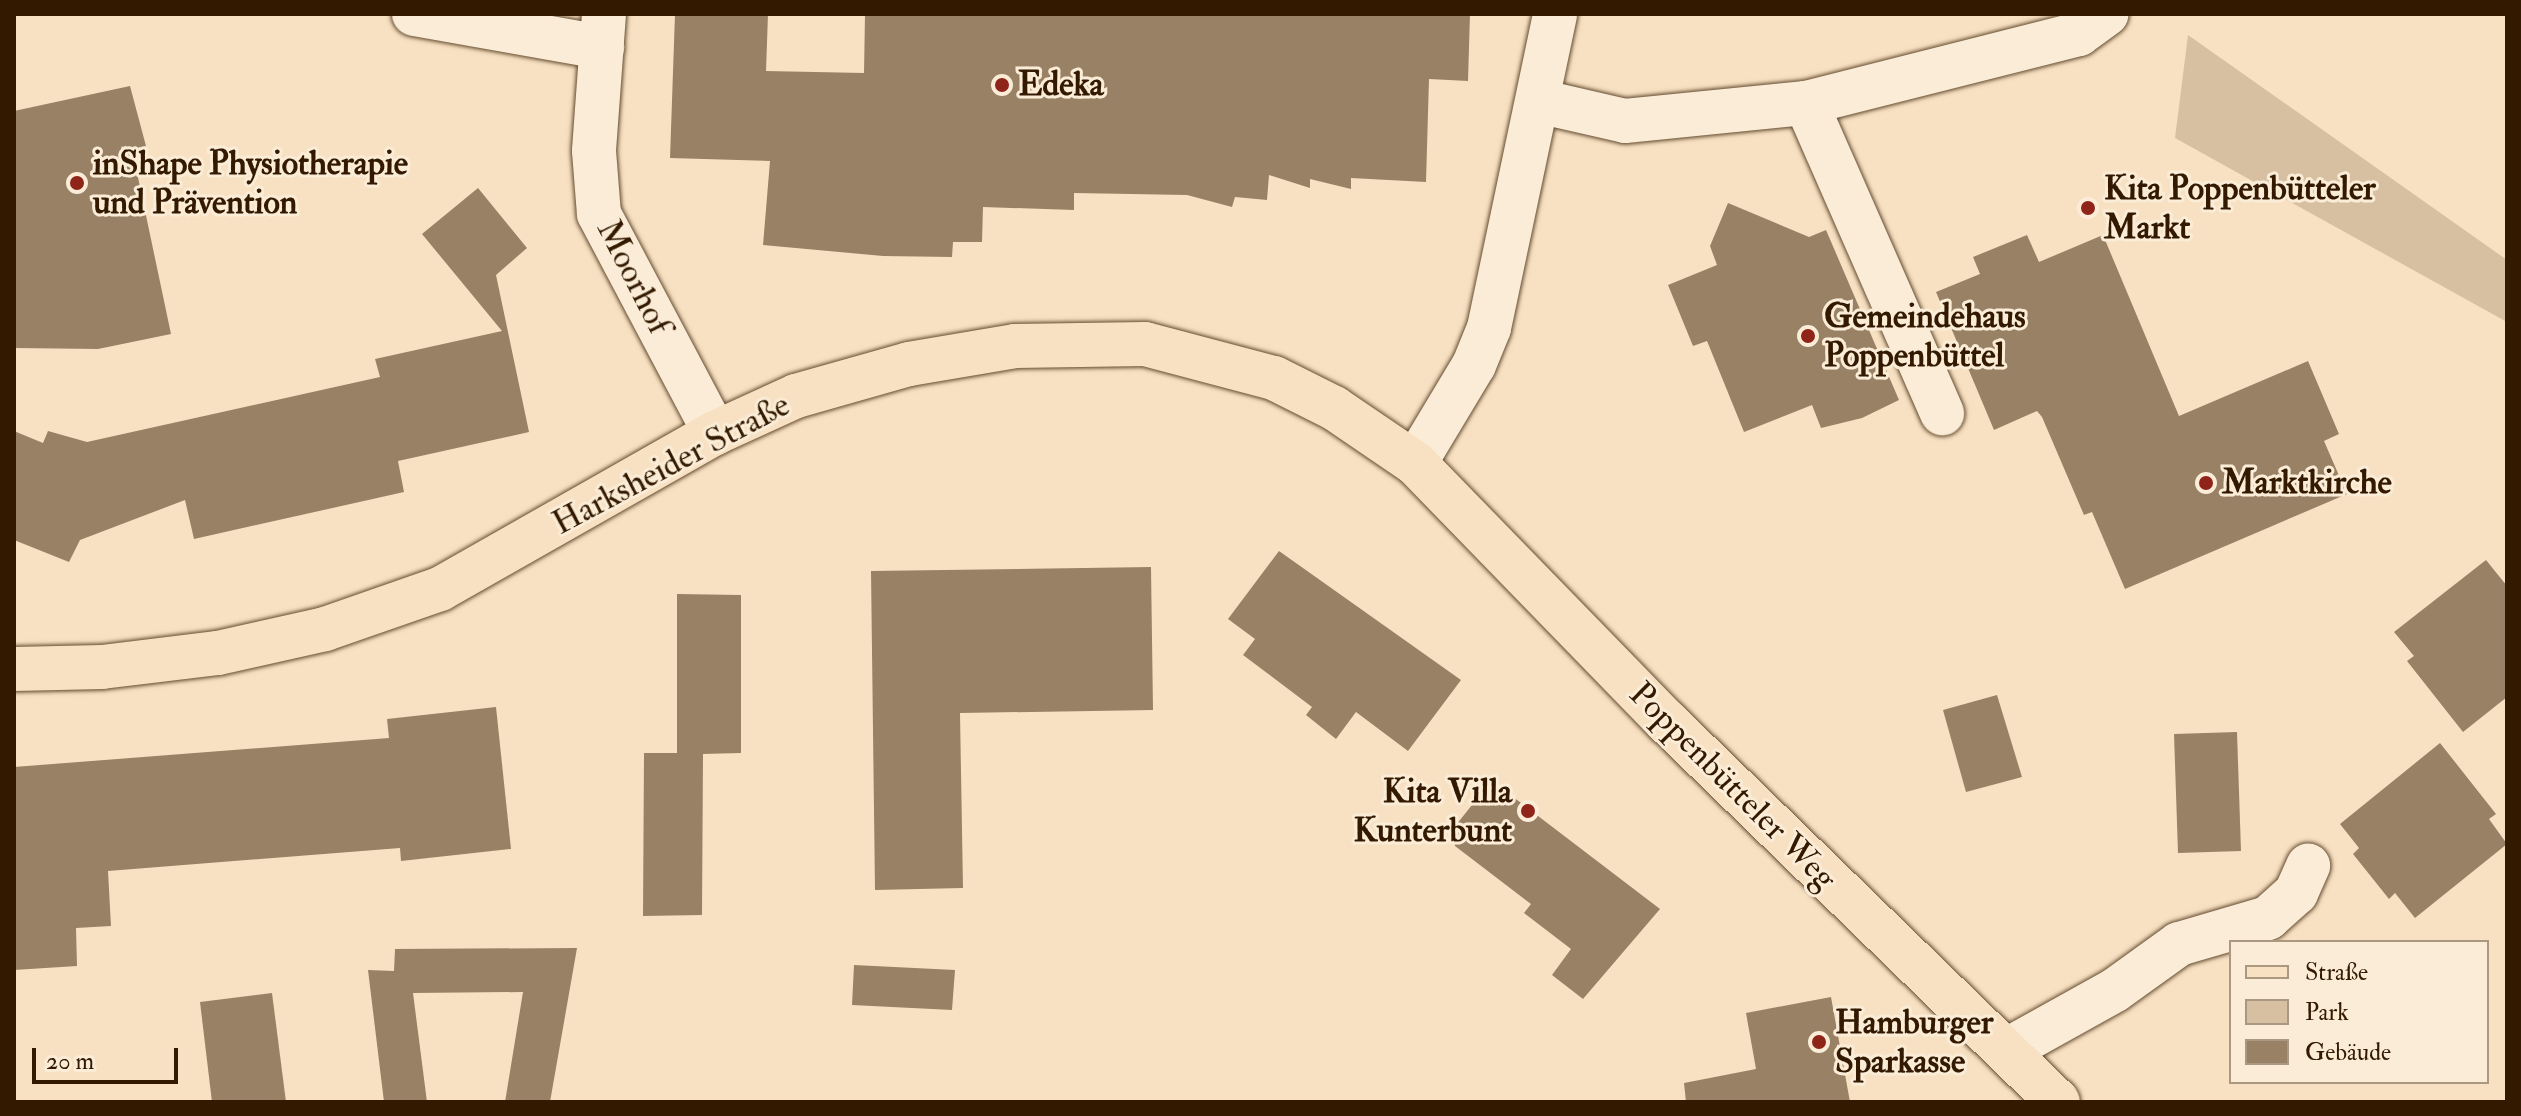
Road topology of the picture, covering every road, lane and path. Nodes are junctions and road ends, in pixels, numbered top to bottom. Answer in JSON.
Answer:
{"nodes":[{"id":1,"x":414,"y":14,"type":"edge"},
{"id":2,"x":1555,"y":14,"type":"edge"},
{"id":3,"x":2107,"y":14,"type":"edge"},
{"id":4,"x":603,"y":30,"type":"edge"},
{"id":5,"x":1538,"y":101,"type":"junction"},
{"id":6,"x":1806,"y":103,"type":"junction"},
{"id":7,"x":1942,"y":413,"type":"dead end"},
{"id":8,"x":715,"y":433,"type":"junction"},
{"id":9,"x":1415,"y":463,"type":"junction"},
{"id":10,"x":14,"y":669,"type":"edge"},
{"id":11,"x":2308,"y":866,"type":"dead end"},
{"id":12,"x":2009,"y":1049,"type":"junction"},
{"id":13,"x":2058,"y":1102,"type":"edge"}],
"edges":[{"from":1,"to":4,"type":"street"},
{"from":2,"to":5,"type":"street"},
{"from":3,"to":6,"type":"street"},
{"from":4,"to":8,"type":"street","name":"Moorhof"},
{"from":5,"to":6,"type":"street"},
{"from":5,"to":9,"type":"street"},
{"from":6,"to":7,"type":"street"},
{"from":8,"to":9,"type":"main road","name":"Harksheider Straße"},
{"from":8,"to":10,"type":"main road","name":"Harksheider Straße"},
{"from":9,"to":12,"type":"main road","name":"Poppenbütteler Weg"},
{"from":11,"to":12,"type":"street"},
{"from":12,"to":13,"type":"main road","name":"Poppenbütteler Weg"}]}
